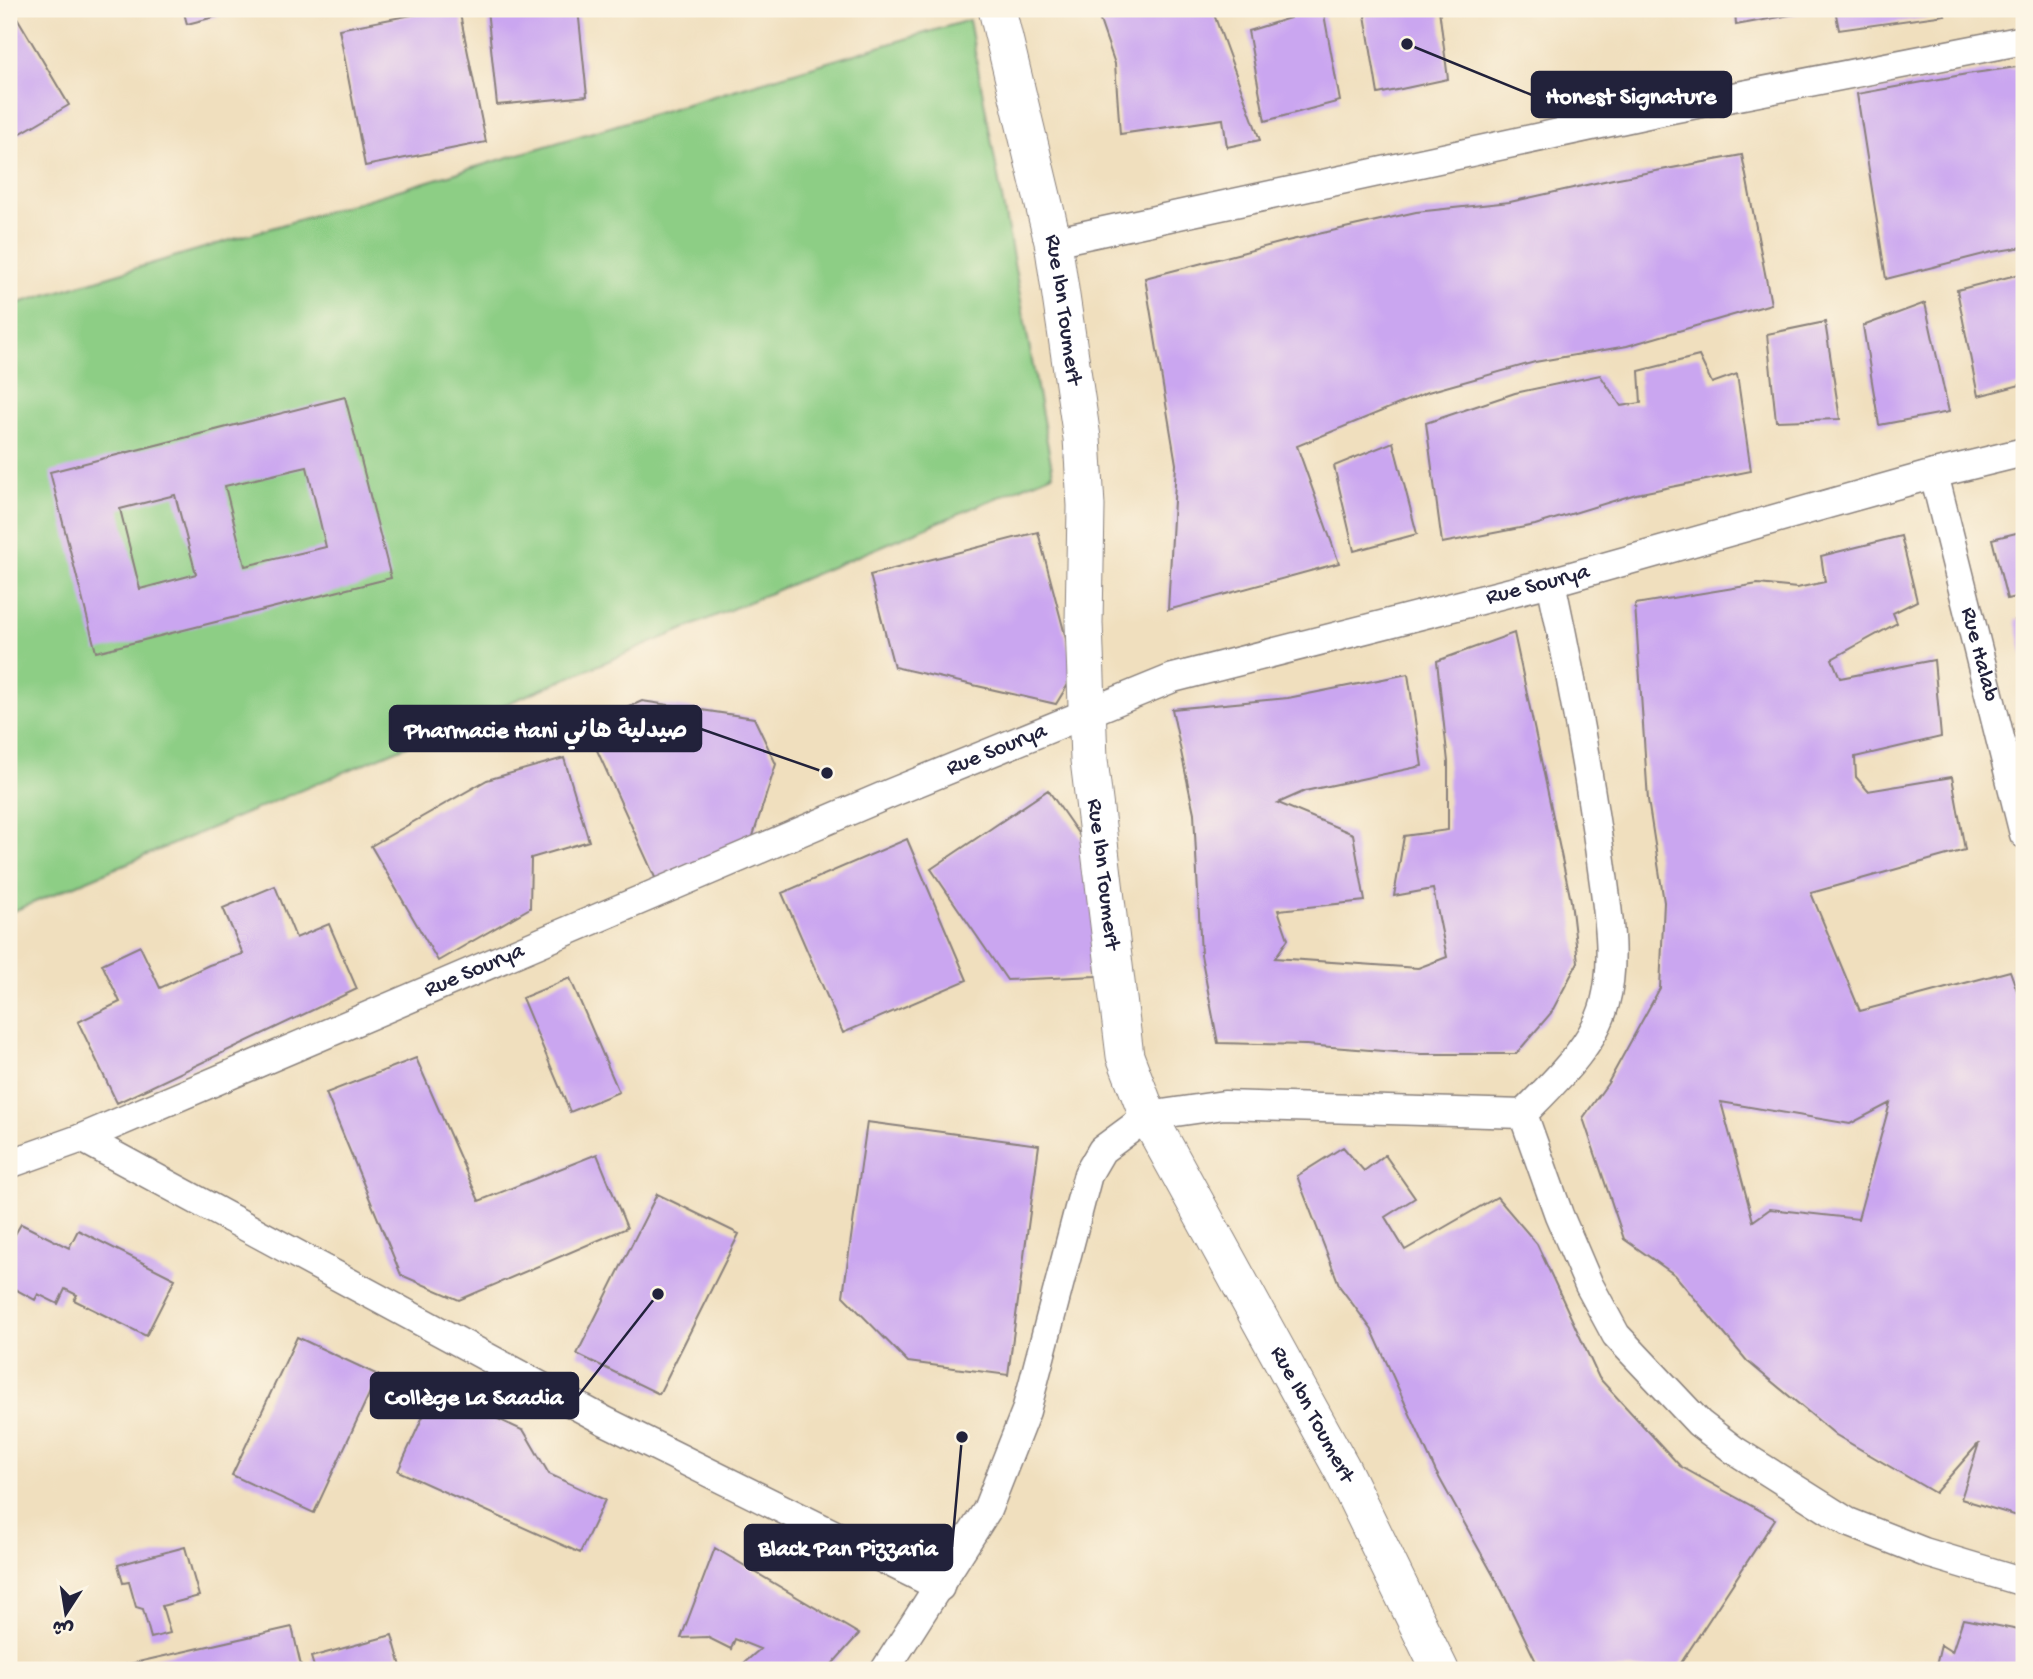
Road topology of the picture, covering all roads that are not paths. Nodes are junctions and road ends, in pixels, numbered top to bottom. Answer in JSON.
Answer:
{"nodes":[{"id":1,"x":997,"y":9,"type":"edge"},
{"id":2,"x":2024,"y":40,"type":"edge"},
{"id":3,"x":1053,"y":242,"type":"junction"},
{"id":4,"x":2024,"y":452,"type":"edge"},
{"id":5,"x":1934,"y":474,"type":"junction"},
{"id":6,"x":1550,"y":582,"type":"junction"},
{"id":7,"x":1087,"y":712,"type":"junction"},
{"id":8,"x":2024,"y":834,"type":"edge"},
{"id":9,"x":1523,"y":1114,"type":"junction"},
{"id":10,"x":1149,"y":1116,"type":"junction"},
{"id":11,"x":82,"y":1138,"type":"junction"},
{"id":12,"x":9,"y":1164,"type":"edge"},
{"id":13,"x":2024,"y":1582,"type":"edge"},
{"id":14,"x":940,"y":1587,"type":"junction"},
{"id":15,"x":885,"y":1670,"type":"edge"},
{"id":16,"x":1440,"y":1670,"type":"edge"}],
"edges":[{"from":1,"to":3,"type":"street","name":"Rue Ibn Toumert"},
{"from":2,"to":3,"type":"street"},
{"from":3,"to":7,"type":"street","name":"Rue Ibn Toumert"},
{"from":4,"to":5,"type":"street","name":"Rue Sourya"},
{"from":5,"to":6,"type":"street","name":"Rue Sourya"},
{"from":5,"to":8,"type":"street","name":"Rue Halab"},
{"from":6,"to":7,"type":"street","name":"Rue Sourya"},
{"from":6,"to":9,"type":"street"},
{"from":7,"to":10,"type":"street","name":"Rue Ibn Toumert"},
{"from":7,"to":11,"type":"street","name":"Rue Sourya"},
{"from":9,"to":10,"type":"street"},
{"from":9,"to":13,"type":"street"},
{"from":10,"to":14,"type":"street"},
{"from":10,"to":16,"type":"street","name":"Rue Ibn Toumert"},
{"from":11,"to":12,"type":"street","name":"Rue Sourya"},
{"from":11,"to":14,"type":"street"},
{"from":14,"to":15,"type":"street"}]}
